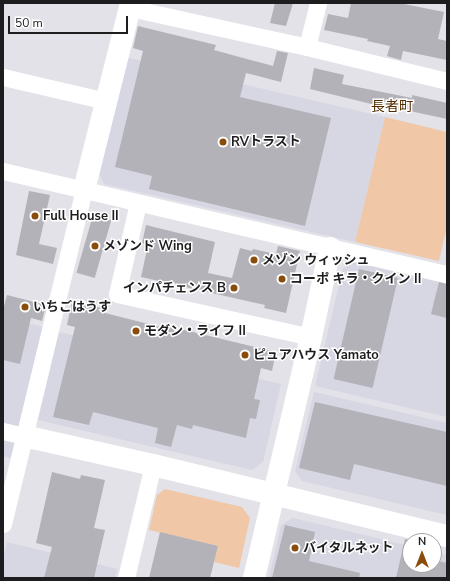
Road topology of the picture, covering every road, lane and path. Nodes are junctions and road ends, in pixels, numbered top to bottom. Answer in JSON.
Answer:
{"nodes":[{"id":1,"x":318,"y":3,"type":"edge"},
{"id":2,"x":130,"y":5,"type":"edge"},
{"id":3,"x":307,"y":47,"type":"junction"},
{"id":4,"x":3,"y":76,"type":"edge"},
{"id":5,"x":447,"y":81,"type":"edge"},
{"id":6,"x":106,"y":101,"type":"junction"},
{"id":7,"x":3,"y":171,"type":"edge"},
{"id":8,"x":84,"y":190,"type":"junction"},
{"id":9,"x":138,"y":203,"type":"junction"},
{"id":10,"x":330,"y":248,"type":"junction"},
{"id":11,"x":447,"y":274,"type":"edge"},
{"id":12,"x":311,"y":337,"type":"junction"},
{"id":13,"x":3,"y":431,"type":"edge"},
{"id":14,"x":24,"y":436,"type":"junction"},
{"id":15,"x":153,"y":465,"type":"junction"},
{"id":16,"x":275,"y":495,"type":"junction"},
{"id":17,"x":3,"y":524,"type":"edge"},
{"id":18,"x":447,"y":536,"type":"edge"},
{"id":19,"x":126,"y":578,"type":"edge"},
{"id":20,"x":254,"y":578,"type":"edge"}],
"edges":[{"from":1,"to":3,"type":"street"},
{"from":2,"to":3,"type":"street"},
{"from":2,"to":6,"type":"street"},
{"from":3,"to":5,"type":"street"},
{"from":4,"to":6,"type":"street"},
{"from":6,"to":8,"type":"street"},
{"from":7,"to":8,"type":"street"},
{"from":8,"to":9,"type":"street"},
{"from":8,"to":14,"type":"street"},
{"from":9,"to":10,"type":"street"},
{"from":9,"to":12,"type":"street"},
{"from":10,"to":11,"type":"street"},
{"from":10,"to":12,"type":"street"},
{"from":12,"to":16,"type":"street"},
{"from":13,"to":14,"type":"street"},
{"from":14,"to":15,"type":"street"},
{"from":14,"to":17,"type":"street"},
{"from":15,"to":16,"type":"street"},
{"from":15,"to":19,"type":"street"},
{"from":16,"to":18,"type":"street"},
{"from":16,"to":20,"type":"street"}]}
